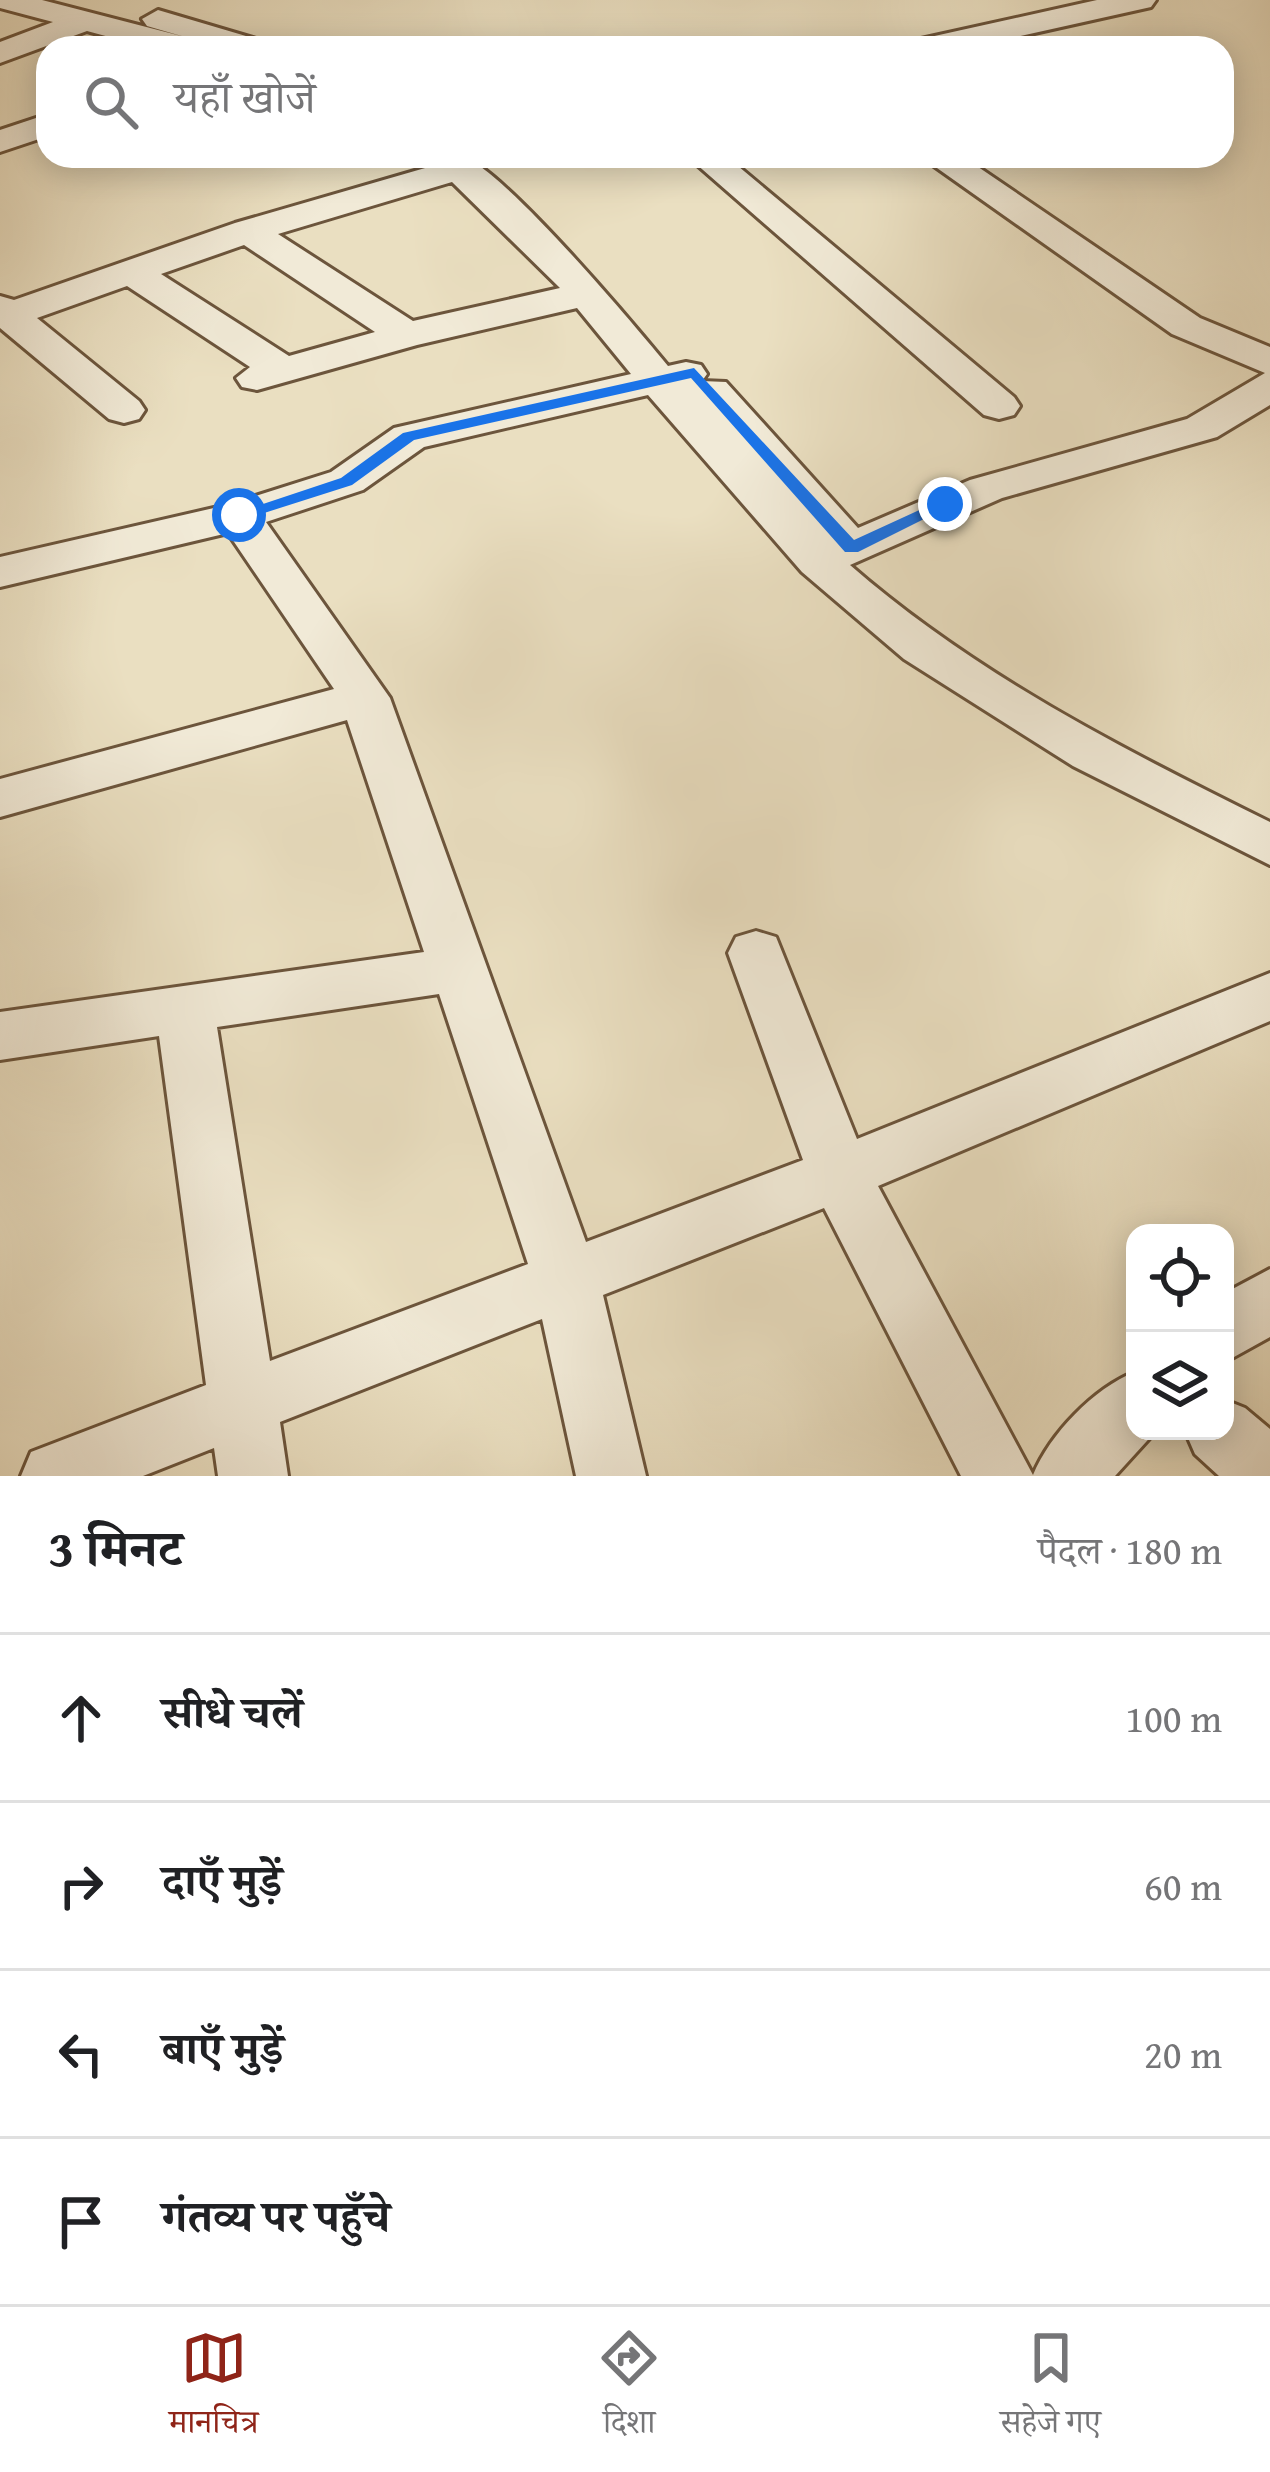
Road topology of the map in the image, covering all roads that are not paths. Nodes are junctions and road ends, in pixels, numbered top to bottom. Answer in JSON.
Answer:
{"nodes":[{"id":1,"x":6,"y":0,"type":"edge"},
{"id":2,"x":1140,"y":0,"type":"edge"},
{"id":3,"x":88,"y":10,"type":"edge"},
{"id":4,"x":156,"y":36,"type":"edge"},
{"id":5,"x":199,"y":36,"type":"edge"},
{"id":6,"x":1001,"y":36,"type":"edge"},
{"id":7,"x":0,"y":53,"type":"edge"},
{"id":8,"x":36,"y":128,"type":"edge"},
{"id":9,"x":0,"y":142,"type":"edge"},
{"id":10,"x":439,"y":168,"type":"edge"},
{"id":11,"x":470,"y":168,"type":"edge"},
{"id":12,"x":474,"y":168,"type":"edge"},
{"id":13,"x":719,"y":168,"type":"edge"},
{"id":14,"x":956,"y":168,"type":"edge"},
{"id":15,"x":248,"y":231,"type":"junction"},
{"id":16,"x":133,"y":273,"type":"junction"},
{"id":17,"x":587,"y":294,"type":"junction"},
{"id":18,"x":3,"y":312,"type":"edge"},
{"id":19,"x":406,"y":335,"type":"junction"},
{"id":20,"x":1270,"y":362,"type":"edge"},
{"id":21,"x":675,"y":376,"type":"junction"},
{"id":22,"x":1270,"y":384,"type":"edge"},
{"id":23,"x":999,"y":406,"type":"dead end"},
{"id":24,"x":124,"y":410,"type":"dead end"},
{"id":25,"x":239,"y":515,"type":"junction"},
{"id":26,"x":835,"y":555,"type":"junction"},
{"id":27,"x":0,"y":572,"type":"edge"},
{"id":28,"x":364,"y":698,"type":"junction"},
{"id":29,"x":0,"y":798,"type":"edge"},
{"id":30,"x":1270,"y":810,"type":"edge"},
{"id":31,"x":1270,"y":845,"type":"edge"},
{"id":32,"x":756,"y":953,"type":"dead end"},
{"id":33,"x":459,"y":969,"type":"junction"},
{"id":34,"x":1270,"y":996,"type":"edge"},
{"id":35,"x":185,"y":1009,"type":"junction"},
{"id":36,"x":0,"y":1036,"type":"edge"},
{"id":37,"x":839,"y":1174,"type":"junction"},
{"id":38,"x":566,"y":1279,"type":"junction"},
{"id":39,"x":1270,"y":1299,"type":"edge"},
{"id":40,"x":1234,"y":1325,"type":"edge"},
{"id":41,"x":242,"y":1405,"type":"junction"},
{"id":42,"x":1126,"y":1414,"type":"edge"},
{"id":43,"x":1230,"y":1440,"type":"edge"},
{"id":44,"x":1270,"y":1475,"type":"edge"},
{"id":45,"x":56,"y":1476,"type":"edge"},
{"id":46,"x":254,"y":1476,"type":"edge"},
{"id":47,"x":611,"y":1476,"type":"edge"},
{"id":48,"x":998,"y":1476,"type":"edge"},
{"id":49,"x":1068,"y":1476,"type":"edge"}],
"edges":[{"from":1,"to":3,"type":"street"},
{"from":2,"to":6,"type":"street"},
{"from":3,"to":4,"type":"street"},
{"from":3,"to":5,"type":"street"},
{"from":3,"to":7,"type":"street"},
{"from":8,"to":9,"type":"street"},
{"from":10,"to":15,"type":"street"},
{"from":11,"to":17,"type":"street"},
{"from":12,"to":21,"type":"street"},
{"from":13,"to":23,"type":"street"},
{"from":14,"to":20,"type":"street"},
{"from":15,"to":16,"type":"street"},
{"from":15,"to":19,"type":"street"},
{"from":16,"to":18,"type":"street"},
{"from":16,"to":19,"type":"street"},
{"from":17,"to":19,"type":"street"},
{"from":17,"to":21,"type":"street"},
{"from":18,"to":24,"type":"street"},
{"from":21,"to":25,"type":"street"},
{"from":21,"to":26,"type":"street"},
{"from":22,"to":26,"type":"street"},
{"from":25,"to":27,"type":"street"},
{"from":25,"to":28,"type":"street"},
{"from":26,"to":30,"type":"street"},
{"from":26,"to":31,"type":"street"},
{"from":28,"to":29,"type":"street"},
{"from":28,"to":33,"type":"street"},
{"from":32,"to":37,"type":"street"},
{"from":33,"to":35,"type":"street"},
{"from":33,"to":38,"type":"street"},
{"from":34,"to":37,"type":"street"},
{"from":35,"to":36,"type":"street"},
{"from":35,"to":41,"type":"street"},
{"from":37,"to":38,"type":"street"},
{"from":37,"to":48,"type":"street"},
{"from":38,"to":41,"type":"street"},
{"from":38,"to":47,"type":"street"},
{"from":39,"to":40,"type":"street"},
{"from":41,"to":45,"type":"street"},
{"from":41,"to":46,"type":"street"},
{"from":42,"to":49,"type":"street"},
{"from":43,"to":44,"type":"street"}]}
